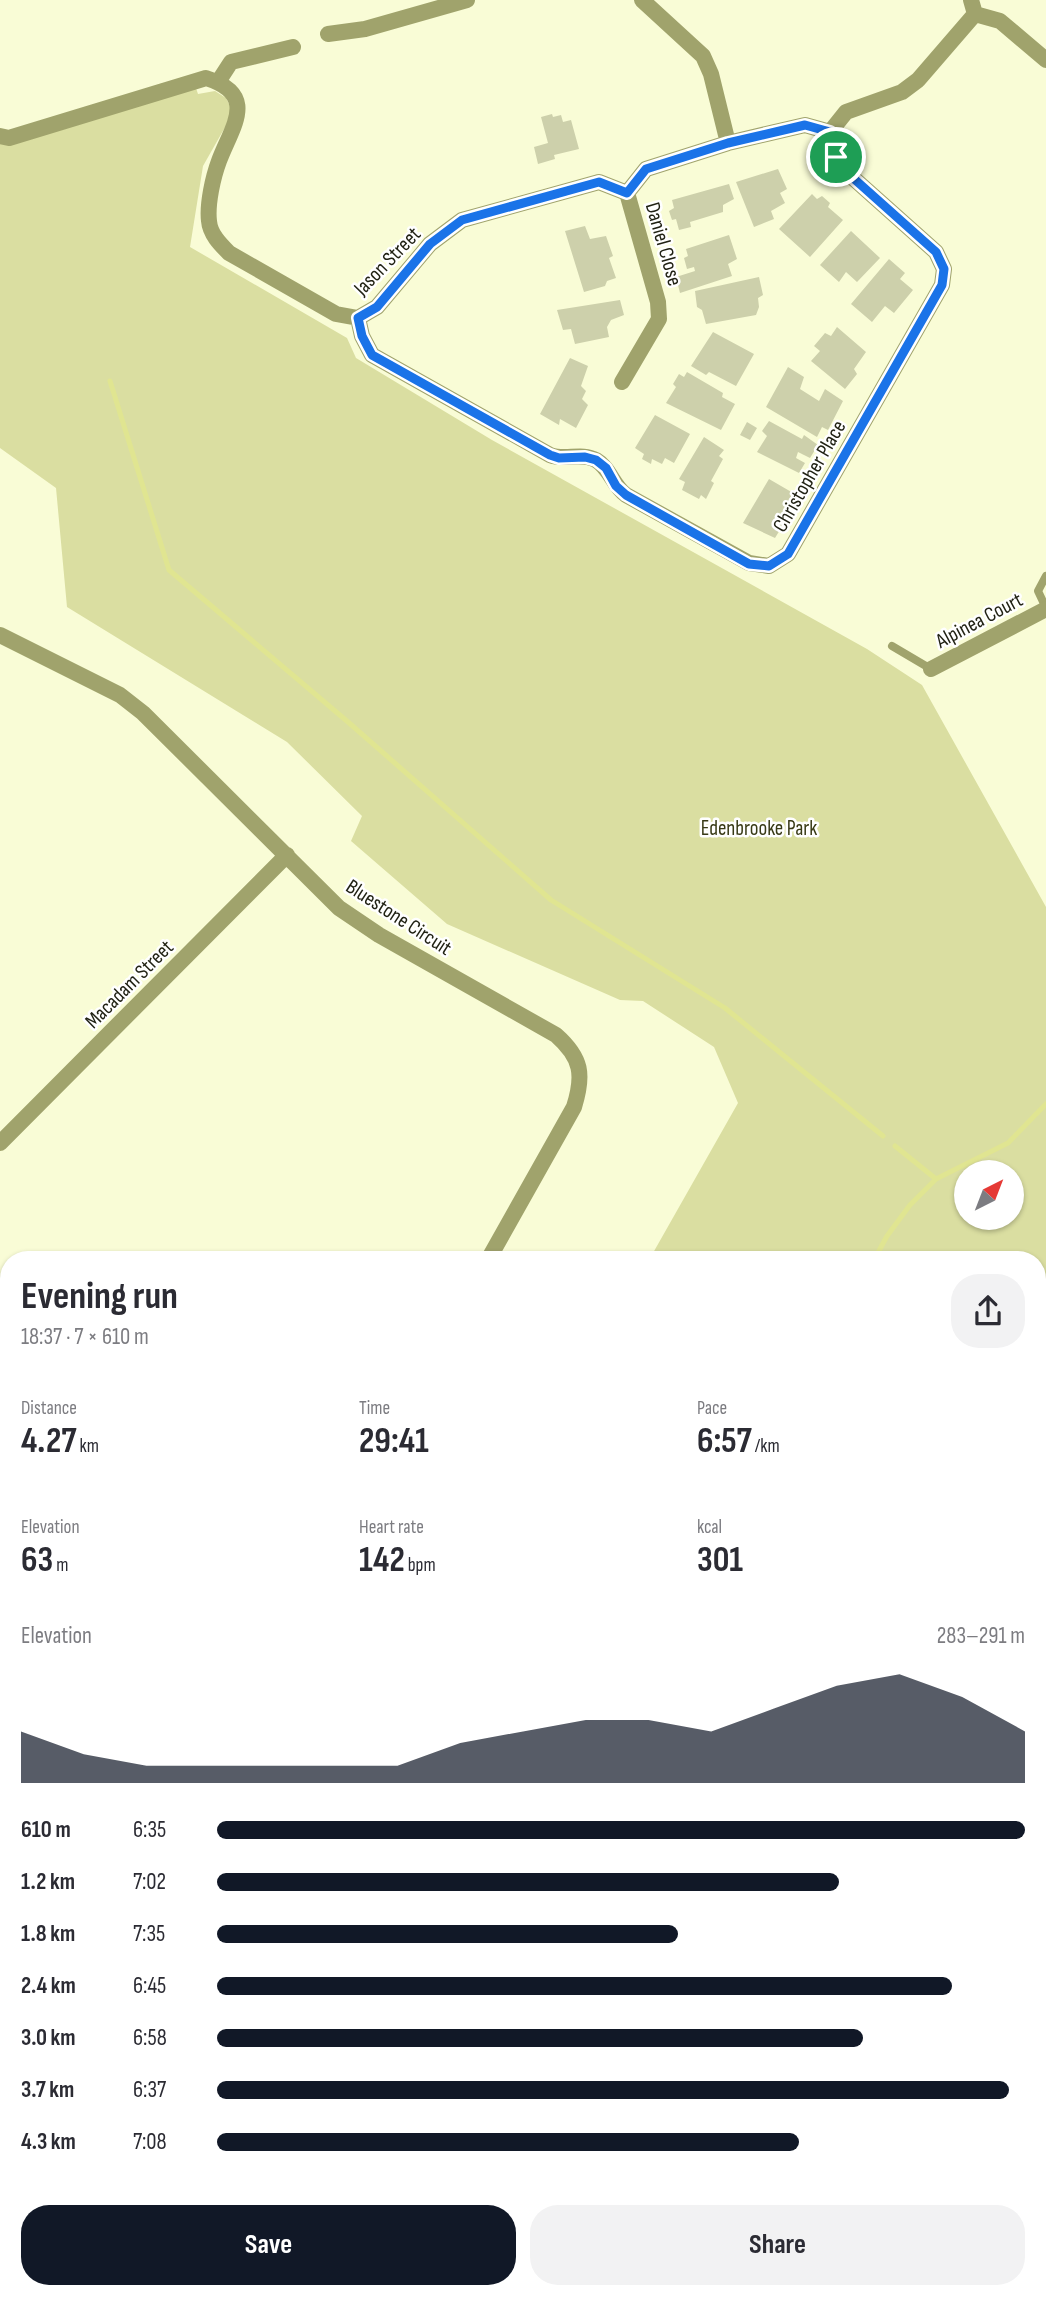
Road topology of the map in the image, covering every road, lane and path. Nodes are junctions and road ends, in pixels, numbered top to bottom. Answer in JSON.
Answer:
{"nodes":[{"id":1,"x":467,"y":0,"type":"edge"},
{"id":2,"x":642,"y":0,"type":"edge"},
{"id":3,"x":973,"y":7,"type":"edge"},
{"id":4,"x":328,"y":34,"type":"dead end"},
{"id":5,"x":293,"y":47,"type":"dead end"},
{"id":6,"x":1046,"y":60,"type":"edge"},
{"id":7,"x":218,"y":82,"type":"junction"},
{"id":8,"x":830,"y":132,"type":"junction"},
{"id":9,"x":0,"y":136,"type":"edge"},
{"id":10,"x":728,"y":143,"type":"junction"},
{"id":11,"x":627,"y":193,"type":"junction"},
{"id":12,"x":358,"y":318,"type":"junction"},
{"id":13,"x":622,"y":382,"type":"dead end"},
{"id":14,"x":1046,"y":576,"type":"edge"},
{"id":15,"x":1046,"y":608,"type":"edge"},
{"id":16,"x":0,"y":635,"type":"edge"},
{"id":17,"x":892,"y":646,"type":"dead end"},
{"id":18,"x":931,"y":669,"type":"joint"},
{"id":19,"x":287,"y":855,"type":"junction"},
{"id":20,"x":0,"y":1143,"type":"edge"},
{"id":21,"x":493,"y":1251,"type":"edge"},
{"id":22,"x":610,"y":2299,"type":"edge"},
{"id":23,"x":623,"y":2299,"type":"edge"}],
"edges":[{"from":1,"to":4,"type":"street"},
{"from":2,"to":10,"type":"street"},
{"from":3,"to":6,"type":"street"},
{"from":3,"to":8,"type":"street"},
{"from":5,"to":7,"type":"street"},
{"from":7,"to":9,"type":"street"},
{"from":7,"to":12,"type":"street","name":"Jason Street"},
{"from":8,"to":10,"type":"street"},
{"from":8,"to":12,"type":"street","name":"Christopher Place"},
{"from":10,"to":11,"type":"street"},
{"from":11,"to":12,"type":"street","name":"Jason Street"},
{"from":11,"to":13,"type":"street","name":"Daniel Close"},
{"from":14,"to":15,"type":"lane"},
{"from":15,"to":18,"type":"street","name":"Alpinea Court"},
{"from":16,"to":19,"type":"street","name":"Bluestone Circuit"},
{"from":17,"to":18,"type":"lane"},
{"from":19,"to":20,"type":"street","name":"Macadam Street"},
{"from":19,"to":21,"type":"street","name":"Bluestone Circuit"},
{"from":22,"to":23,"type":"lane"}]}
